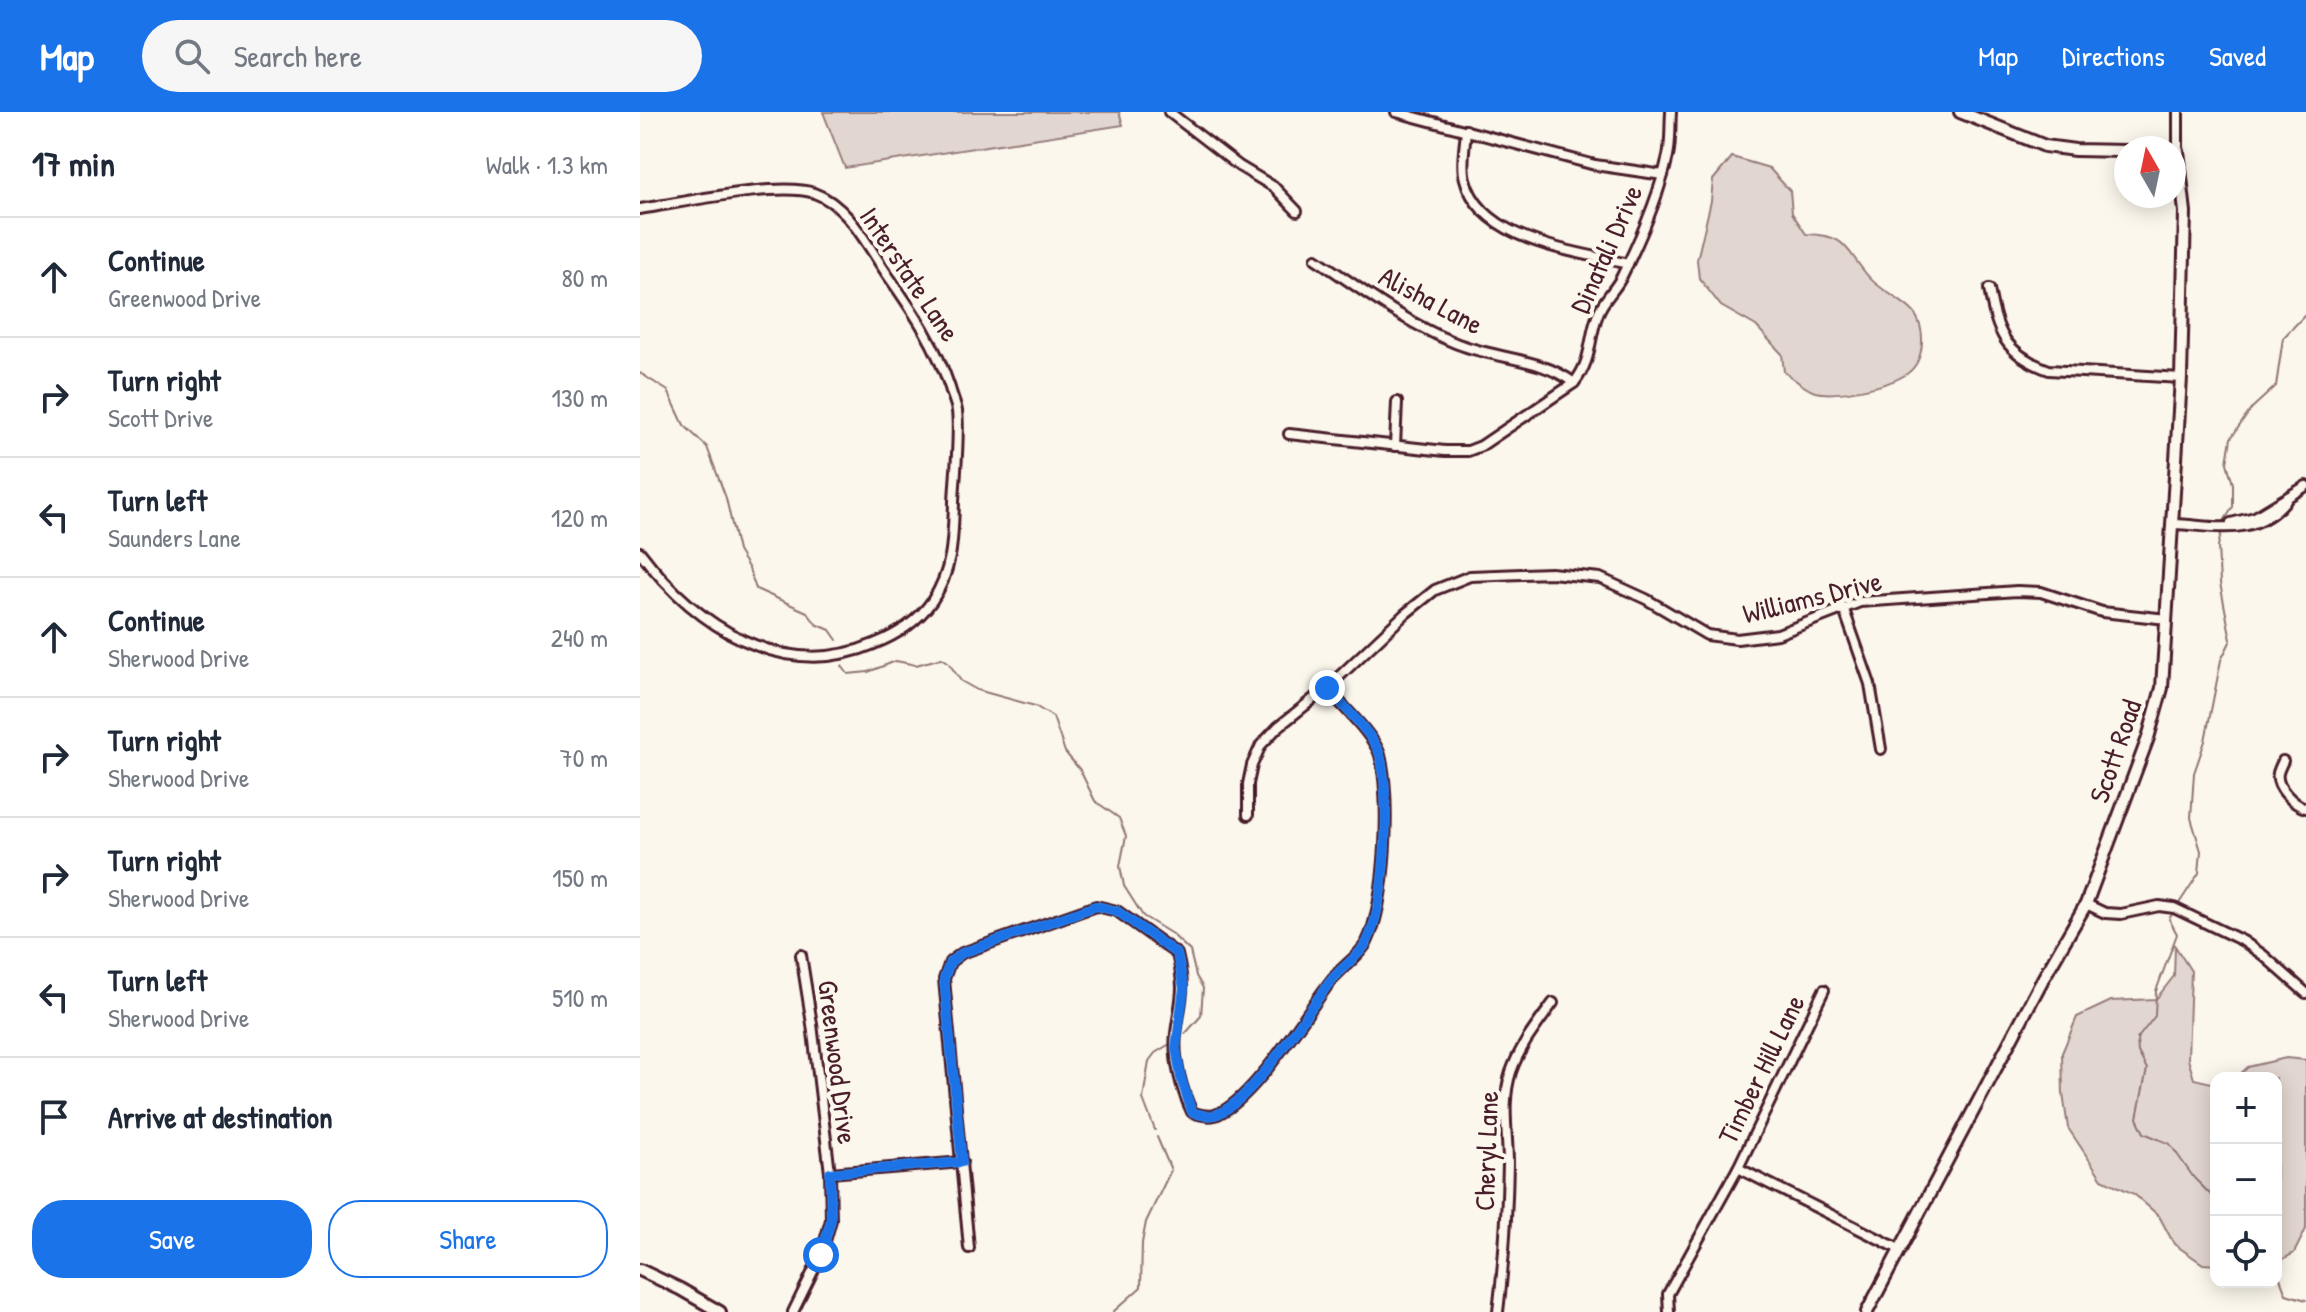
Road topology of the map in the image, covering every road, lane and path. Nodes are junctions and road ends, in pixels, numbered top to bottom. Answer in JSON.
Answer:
{"nodes":[{"id":1,"x":1169,"y":112,"type":"edge"},
{"id":2,"x":1396,"y":112,"type":"edge"},
{"id":3,"x":1671,"y":112,"type":"edge"},
{"id":4,"x":1960,"y":112,"type":"edge"},
{"id":5,"x":2178,"y":112,"type":"edge"},
{"id":6,"x":1466,"y":130,"type":"junction"},
{"id":7,"x":2177,"y":136,"type":"edge"},
{"id":8,"x":2114,"y":151,"type":"edge"},
{"id":9,"x":1663,"y":175,"type":"junction"},
{"id":10,"x":2184,"y":208,"type":"edge"},
{"id":11,"x":640,"y":209,"type":"edge"},
{"id":12,"x":1297,"y":211,"type":"dead end"},
{"id":13,"x":1316,"y":259,"type":"dead end"},
{"id":14,"x":1628,"y":264,"type":"junction"},
{"id":15,"x":1989,"y":289,"type":"dead end"},
{"id":16,"x":2181,"y":378,"type":"junction"},
{"id":17,"x":1574,"y":383,"type":"junction"},
{"id":18,"x":1397,"y":402,"type":"dead end"},
{"id":19,"x":1289,"y":434,"type":"dead end"},
{"id":20,"x":1395,"y":446,"type":"junction"},
{"id":21,"x":2306,"y":486,"type":"edge"},
{"id":22,"x":2174,"y":524,"type":"junction"},
{"id":23,"x":640,"y":552,"type":"edge"},
{"id":24,"x":1843,"y":607,"type":"junction"},
{"id":25,"x":2167,"y":619,"type":"junction"},
{"id":26,"x":1327,"y":688,"type":"junction"},
{"id":27,"x":1881,"y":749,"type":"dead end"},
{"id":28,"x":2283,"y":761,"type":"dead end"},
{"id":29,"x":2306,"y":808,"type":"edge"},
{"id":30,"x":1248,"y":815,"type":"dead end"},
{"id":31,"x":2086,"y":904,"type":"junction"},
{"id":32,"x":801,"y":955,"type":"dead end"},
{"id":33,"x":1824,"y":990,"type":"dead end"},
{"id":34,"x":2306,"y":993,"type":"edge"},
{"id":35,"x":1553,"y":1003,"type":"dead end"},
{"id":36,"x":962,"y":1162,"type":"junction"},
{"id":37,"x":1738,"y":1168,"type":"junction"},
{"id":38,"x":830,"y":1173,"type":"junction"},
{"id":39,"x":969,"y":1248,"type":"dead end"},
{"id":40,"x":1901,"y":1250,"type":"junction"},
{"id":41,"x":640,"y":1270,"type":"edge"},
{"id":42,"x":720,"y":1312,"type":"edge"},
{"id":43,"x":793,"y":1312,"type":"edge"},
{"id":44,"x":1498,"y":1312,"type":"edge"},
{"id":45,"x":1669,"y":1312,"type":"edge"},
{"id":46,"x":1867,"y":1312,"type":"edge"}],
"edges":[{"from":1,"to":12,"type":"street"},
{"from":2,"to":6,"type":"street"},
{"from":3,"to":9,"type":"street","name":"Dinatali Drive"},
{"from":4,"to":8,"type":"main road"},
{"from":5,"to":7,"type":"street"},
{"from":6,"to":9,"type":"street"},
{"from":6,"to":14,"type":"street"},
{"from":9,"to":14,"type":"street","name":"Dinatali Drive"},
{"from":10,"to":16,"type":"main road","name":"Scott Road"},
{"from":11,"to":23,"type":"street","name":"Interstate Lane"},
{"from":13,"to":17,"type":"street","name":"Alisha Lane"},
{"from":14,"to":17,"type":"street","name":"Dinatali Drive"},
{"from":15,"to":16,"type":"street"},
{"from":16,"to":22,"type":"main road","name":"Scott Road"},
{"from":17,"to":20,"type":"street","name":"Dinatali Drive"},
{"from":18,"to":20,"type":"street"},
{"from":19,"to":20,"type":"street","name":"Dinatali Drive"},
{"from":21,"to":22,"type":"street"},
{"from":22,"to":25,"type":"main road","name":"Scott Road"},
{"from":24,"to":25,"type":"street","name":"Williams Drive"},
{"from":24,"to":26,"type":"street","name":"Williams Drive"},
{"from":24,"to":27,"type":"street"},
{"from":25,"to":31,"type":"main road","name":"Scott Road"},
{"from":26,"to":30,"type":"street","name":"Williams Drive"},
{"from":26,"to":36,"type":"street"},
{"from":28,"to":29,"type":"street"},
{"from":31,"to":34,"type":"street"},
{"from":31,"to":40,"type":"main road","name":"Scott Road"},
{"from":32,"to":38,"type":"street","name":"Greenwood Drive"},
{"from":33,"to":37,"type":"street","name":"Timber Hill Lane"},
{"from":35,"to":44,"type":"street","name":"Cheryl Lane"},
{"from":36,"to":38,"type":"street"},
{"from":36,"to":39,"type":"street"},
{"from":37,"to":40,"type":"street","name":"Timber Hill Lane"},
{"from":37,"to":45,"type":"street","name":"Timber Hill Lane"},
{"from":38,"to":43,"type":"street","name":"Greenwood Drive"},
{"from":40,"to":46,"type":"main road","name":"Scott Road"},
{"from":41,"to":42,"type":"main road"}]}
